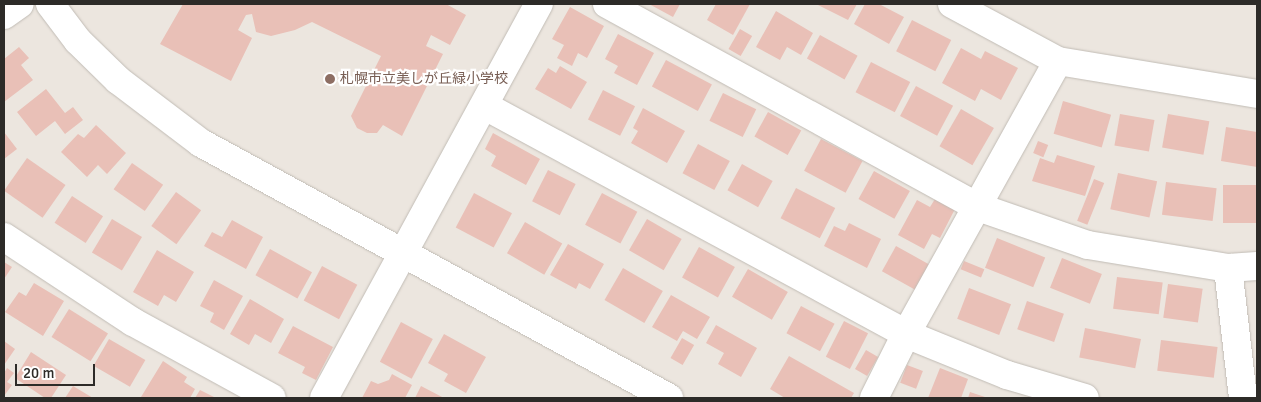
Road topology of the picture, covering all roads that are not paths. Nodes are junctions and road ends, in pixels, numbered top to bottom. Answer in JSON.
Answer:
{"nodes":[{"id":1,"x":20,"y":4,"type":"edge"},
{"id":2,"x":50,"y":4,"type":"edge"},
{"id":3,"x":539,"y":4,"type":"edge"},
{"id":4,"x":607,"y":4,"type":"edge"},
{"id":5,"x":952,"y":4,"type":"edge"},
{"id":6,"x":4,"y":15,"type":"edge"},
{"id":7,"x":1058,"y":61,"type":"junction"},
{"id":8,"x":1257,"y":94,"type":"edge"},
{"id":9,"x":485,"y":106,"type":"junction"},
{"id":10,"x":978,"y":207,"type":"junction"},
{"id":11,"x":4,"y":237,"type":"edge"},
{"id":12,"x":403,"y":254,"type":"junction"},
{"id":13,"x":1257,"y":266,"type":"edge"},
{"id":14,"x":1228,"y":268,"type":"junction"},
{"id":15,"x":906,"y":334,"type":"junction"},
{"id":16,"x":272,"y":398,"type":"edge"},
{"id":17,"x":324,"y":398,"type":"edge"},
{"id":18,"x":669,"y":398,"type":"edge"},
{"id":19,"x":874,"y":398,"type":"edge"},
{"id":20,"x":1085,"y":398,"type":"edge"},
{"id":21,"x":1243,"y":398,"type":"edge"}],
"edges":[{"from":1,"to":6,"type":"street"},
{"from":2,"to":12,"type":"street"},
{"from":3,"to":9,"type":"street"},
{"from":4,"to":10,"type":"street"},
{"from":5,"to":7,"type":"street"},
{"from":7,"to":8,"type":"street"},
{"from":7,"to":10,"type":"street"},
{"from":9,"to":12,"type":"street"},
{"from":9,"to":15,"type":"street"},
{"from":10,"to":14,"type":"street"},
{"from":10,"to":15,"type":"street"},
{"from":11,"to":16,"type":"street"},
{"from":12,"to":17,"type":"street"},
{"from":12,"to":18,"type":"street"},
{"from":13,"to":14,"type":"street"},
{"from":14,"to":21,"type":"street"},
{"from":15,"to":19,"type":"street"},
{"from":15,"to":20,"type":"street"}]}
